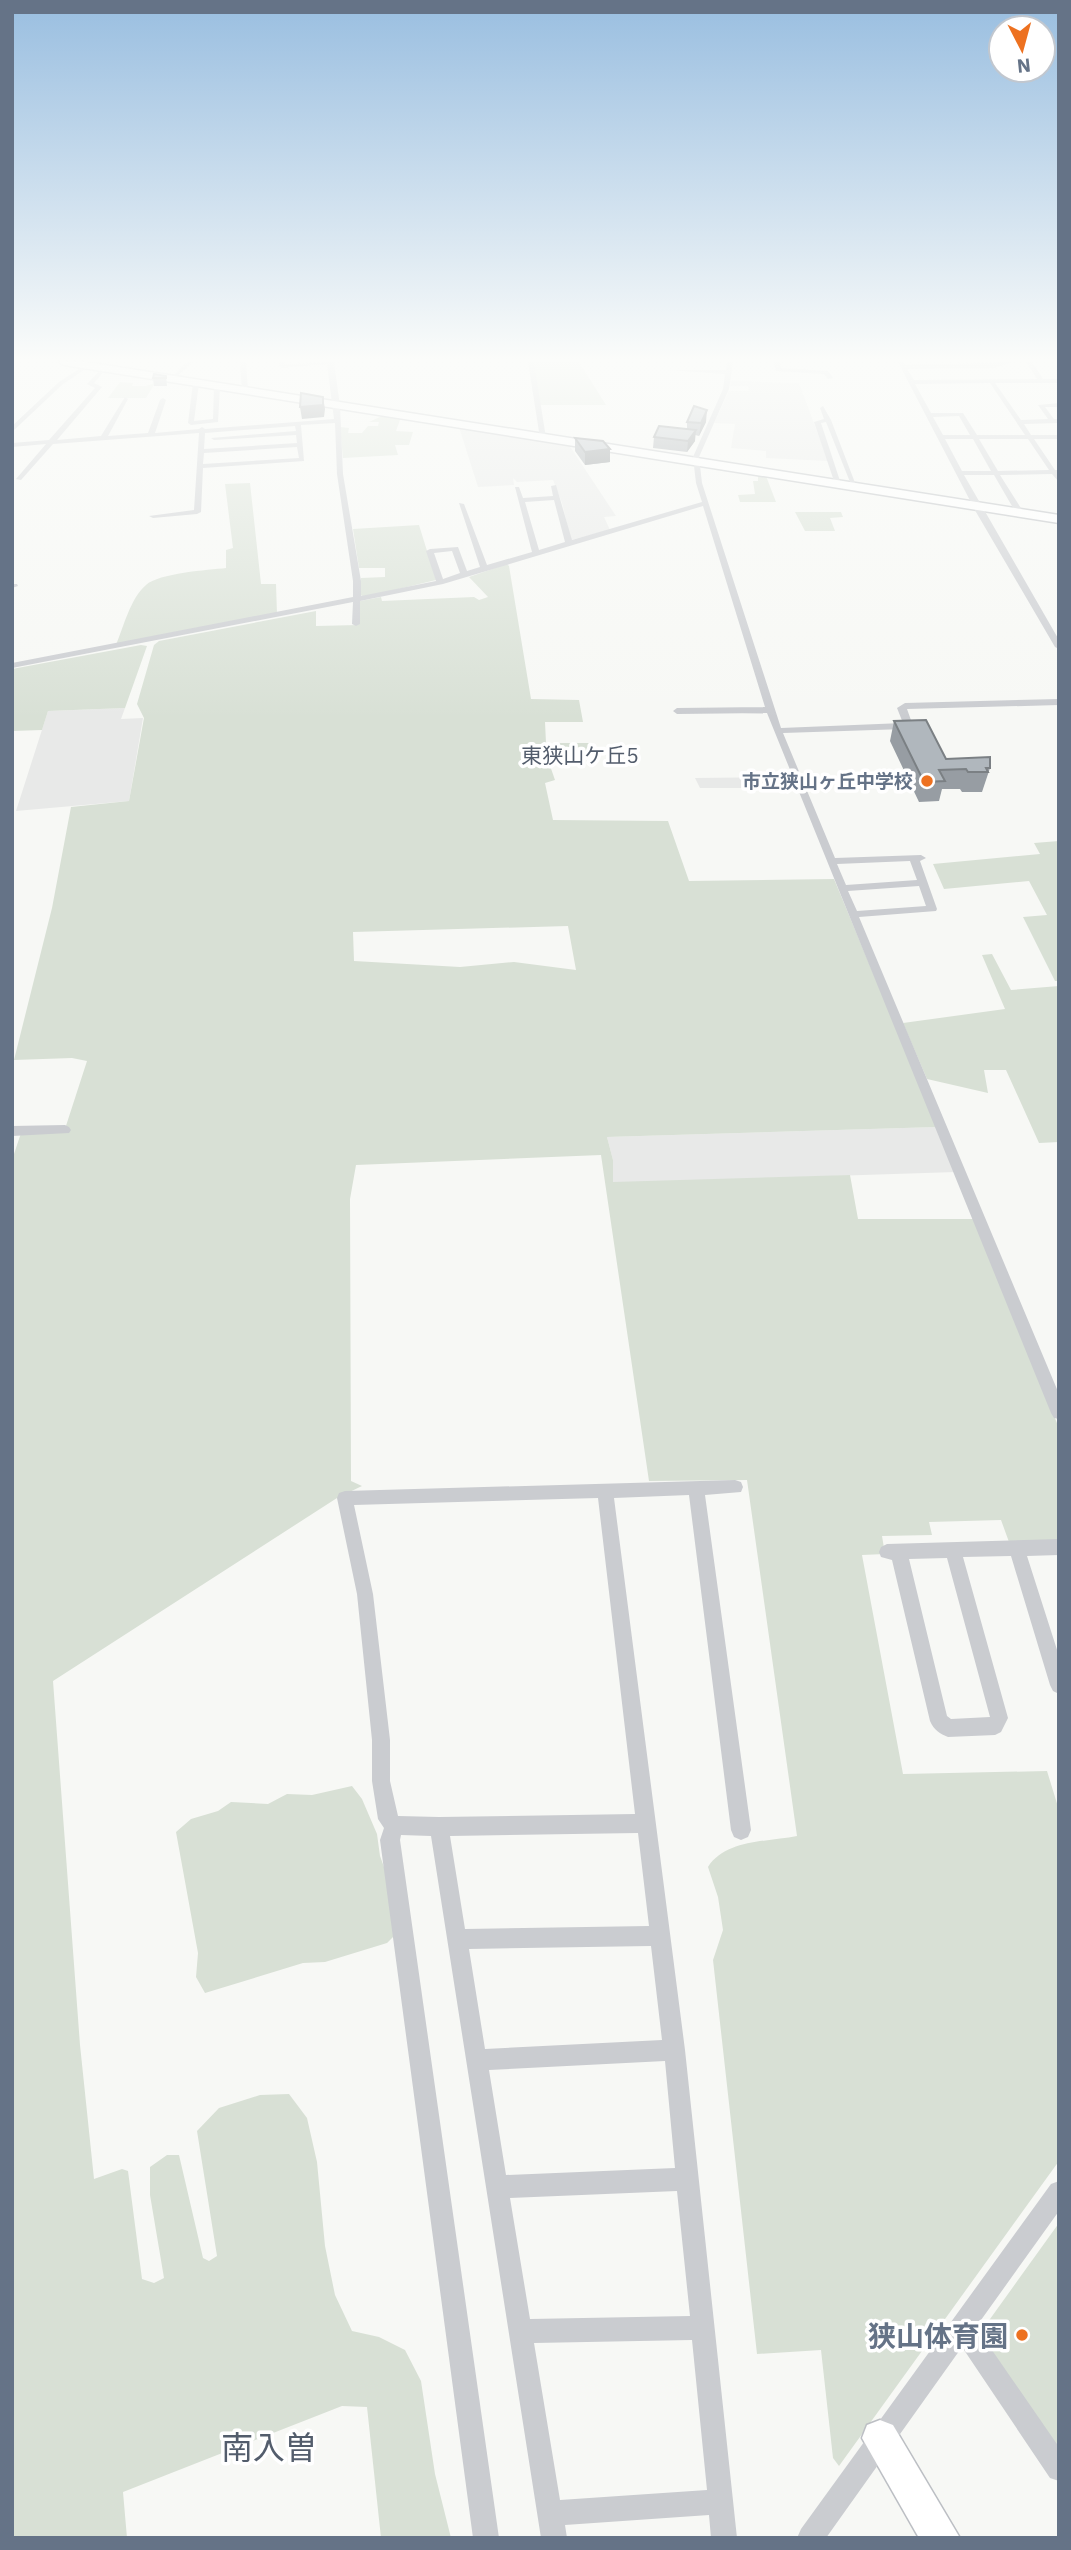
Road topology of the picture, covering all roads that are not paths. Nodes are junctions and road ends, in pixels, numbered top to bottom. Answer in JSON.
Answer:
{"nodes":[{"id":1,"x":199,"y":481,"type":"edge"},
{"id":2,"x":341,"y":481,"type":"edge"},
{"id":3,"x":700,"y":481,"type":"edge"},
{"id":4,"x":818,"y":481,"type":"edge"},
{"id":5,"x":837,"y":481,"type":"edge"},
{"id":6,"x":853,"y":481,"type":"edge"},
{"id":7,"x":965,"y":481,"type":"edge"},
{"id":8,"x":1002,"y":481,"type":"edge"},
{"id":9,"x":838,"y":484,"type":"junction"},
{"id":10,"x":554,"y":486,"type":"dead end"},
{"id":11,"x":855,"y":487,"type":"junction"},
{"id":12,"x":517,"y":488,"type":"dead end"},
{"id":13,"x":558,"y":498,"type":"junction"},
{"id":14,"x":521,"y":500,"type":"junction"},
{"id":15,"x":706,"y":503,"type":"junction"},
{"id":16,"x":461,"y":504,"type":"dead end"},
{"id":17,"x":978,"y":506,"type":"junction"},
{"id":18,"x":1020,"y":513,"type":"junction"},
{"id":19,"x":153,"y":516,"type":"dead end"},
{"id":20,"x":1059,"y":519,"type":"edge"},
{"id":21,"x":569,"y":543,"type":"junction"},
{"id":22,"x":536,"y":553,"type":"junction"},
{"id":23,"x":484,"y":568,"type":"junction"},
{"id":24,"x":464,"y":574,"type":"junction"},
{"id":25,"x":440,"y":582,"type":"junction"},
{"id":26,"x":357,"y":600,"type":"junction"},
{"id":27,"x":356,"y":624,"type":"dead end"},
{"id":28,"x":1059,"y":647,"type":"edge"},
{"id":29,"x":12,"y":666,"type":"edge"},
{"id":30,"x":1059,"y":702,"type":"edge"},
{"id":31,"x":771,"y":710,"type":"junction"},
{"id":32,"x":677,"y":711,"type":"dead end"},
{"id":33,"x":777,"y":730,"type":"junction"},
{"id":34,"x":832,"y":861,"type":"junction"},
{"id":35,"x":923,"y":883,"type":"junction"},
{"id":36,"x":843,"y":888,"type":"junction"},
{"id":37,"x":854,"y":914,"type":"junction"},
{"id":38,"x":65,"y":1130,"type":"dead end"},
{"id":39,"x":12,"y":1131,"type":"edge"},
{"id":40,"x":1059,"y":1413,"type":"edge"},
{"id":41,"x":735,"y":1487,"type":"dead end"},
{"id":42,"x":696,"y":1488,"type":"junction"},
{"id":43,"x":605,"y":1490,"type":"junction"},
{"id":44,"x":1059,"y":1547,"type":"edge"},
{"id":45,"x":1017,"y":1549,"type":"junction"},
{"id":46,"x":953,"y":1551,"type":"junction"},
{"id":47,"x":1059,"y":1685,"type":"edge"},
{"id":48,"x":645,"y":1822,"type":"junction"},
{"id":49,"x":394,"y":1825,"type":"junction"},
{"id":50,"x":439,"y":1827,"type":"junction"},
{"id":51,"x":741,"y":1830,"type":"dead end"},
{"id":52,"x":659,"y":1936,"type":"junction"},
{"id":53,"x":457,"y":1939,"type":"junction"},
{"id":54,"x":674,"y":2050,"type":"junction"},
{"id":55,"x":477,"y":2060,"type":"junction"},
{"id":56,"x":687,"y":2179,"type":"junction"},
{"id":57,"x":497,"y":2187,"type":"junction"},
{"id":58,"x":1059,"y":2192,"type":"edge"},
{"id":59,"x":962,"y":2326,"type":"junction"},
{"id":60,"x":701,"y":2328,"type":"junction"},
{"id":61,"x":521,"y":2330,"type":"junction"},
{"id":62,"x":880,"y":2438,"type":"junction"},
{"id":63,"x":1059,"y":2469,"type":"edge"},
{"id":64,"x":720,"y":2502,"type":"junction"},
{"id":65,"x":552,"y":2525,"type":"edge"},
{"id":66,"x":486,"y":2538,"type":"edge"},
{"id":67,"x":724,"y":2538,"type":"edge"},
{"id":68,"x":810,"y":2538,"type":"edge"},
{"id":69,"x":941,"y":2538,"type":"edge"}],
"edges":[{"from":1,"to":19,"type":"street"},
{"from":2,"to":26,"type":"street"},
{"from":3,"to":15,"type":"street"},
{"from":4,"to":9,"type":"highway"},
{"from":5,"to":9,"type":"street"},
{"from":6,"to":11,"type":"street"},
{"from":7,"to":17,"type":"street"},
{"from":8,"to":18,"type":"street"},
{"from":9,"to":11,"type":"highway"},
{"from":10,"to":13,"type":"street"},
{"from":11,"to":17,"type":"highway"},
{"from":12,"to":14,"type":"street"},
{"from":13,"to":14,"type":"street"},
{"from":13,"to":21,"type":"street"},
{"from":14,"to":22,"type":"street"},
{"from":15,"to":21,"type":"street"},
{"from":15,"to":31,"type":"street"},
{"from":16,"to":23,"type":"street"},
{"from":17,"to":18,"type":"highway"},
{"from":17,"to":28,"type":"street"},
{"from":18,"to":20,"type":"highway"},
{"from":21,"to":22,"type":"street"},
{"from":22,"to":23,"type":"street"},
{"from":23,"to":24,"type":"street"},
{"from":24,"to":25,"type":"street"},
{"from":24,"to":25,"type":"street"},
{"from":25,"to":26,"type":"street"},
{"from":26,"to":27,"type":"street"},
{"from":26,"to":29,"type":"street"},
{"from":30,"to":33,"type":"street"},
{"from":31,"to":32,"type":"street"},
{"from":31,"to":33,"type":"street"},
{"from":33,"to":34,"type":"street"},
{"from":34,"to":35,"type":"street"},
{"from":34,"to":36,"type":"street"},
{"from":35,"to":36,"type":"street"},
{"from":35,"to":37,"type":"street"},
{"from":36,"to":37,"type":"street"},
{"from":37,"to":40,"type":"street"},
{"from":38,"to":39,"type":"street"},
{"from":41,"to":42,"type":"street"},
{"from":42,"to":43,"type":"street"},
{"from":42,"to":51,"type":"street"},
{"from":43,"to":48,"type":"street"},
{"from":43,"to":49,"type":"street"},
{"from":44,"to":45,"type":"street"},
{"from":45,"to":46,"type":"street"},
{"from":45,"to":47,"type":"street"},
{"from":46,"to":46,"type":"street"},
{"from":48,"to":50,"type":"street"},
{"from":48,"to":52,"type":"street"},
{"from":49,"to":50,"type":"street"},
{"from":49,"to":66,"type":"street"},
{"from":50,"to":53,"type":"street"},
{"from":52,"to":53,"type":"street"},
{"from":52,"to":54,"type":"street"},
{"from":53,"to":55,"type":"street"},
{"from":54,"to":55,"type":"street"},
{"from":54,"to":56,"type":"street"},
{"from":55,"to":57,"type":"street"},
{"from":56,"to":57,"type":"street"},
{"from":56,"to":60,"type":"street"},
{"from":57,"to":61,"type":"street"},
{"from":58,"to":59,"type":"street"},
{"from":59,"to":62,"type":"street"},
{"from":59,"to":63,"type":"street"},
{"from":60,"to":61,"type":"street"},
{"from":60,"to":64,"type":"street"},
{"from":61,"to":65,"type":"street"},
{"from":62,"to":68,"type":"street"},
{"from":62,"to":69,"type":"street"},
{"from":64,"to":65,"type":"street"},
{"from":64,"to":67,"type":"street"}]}
